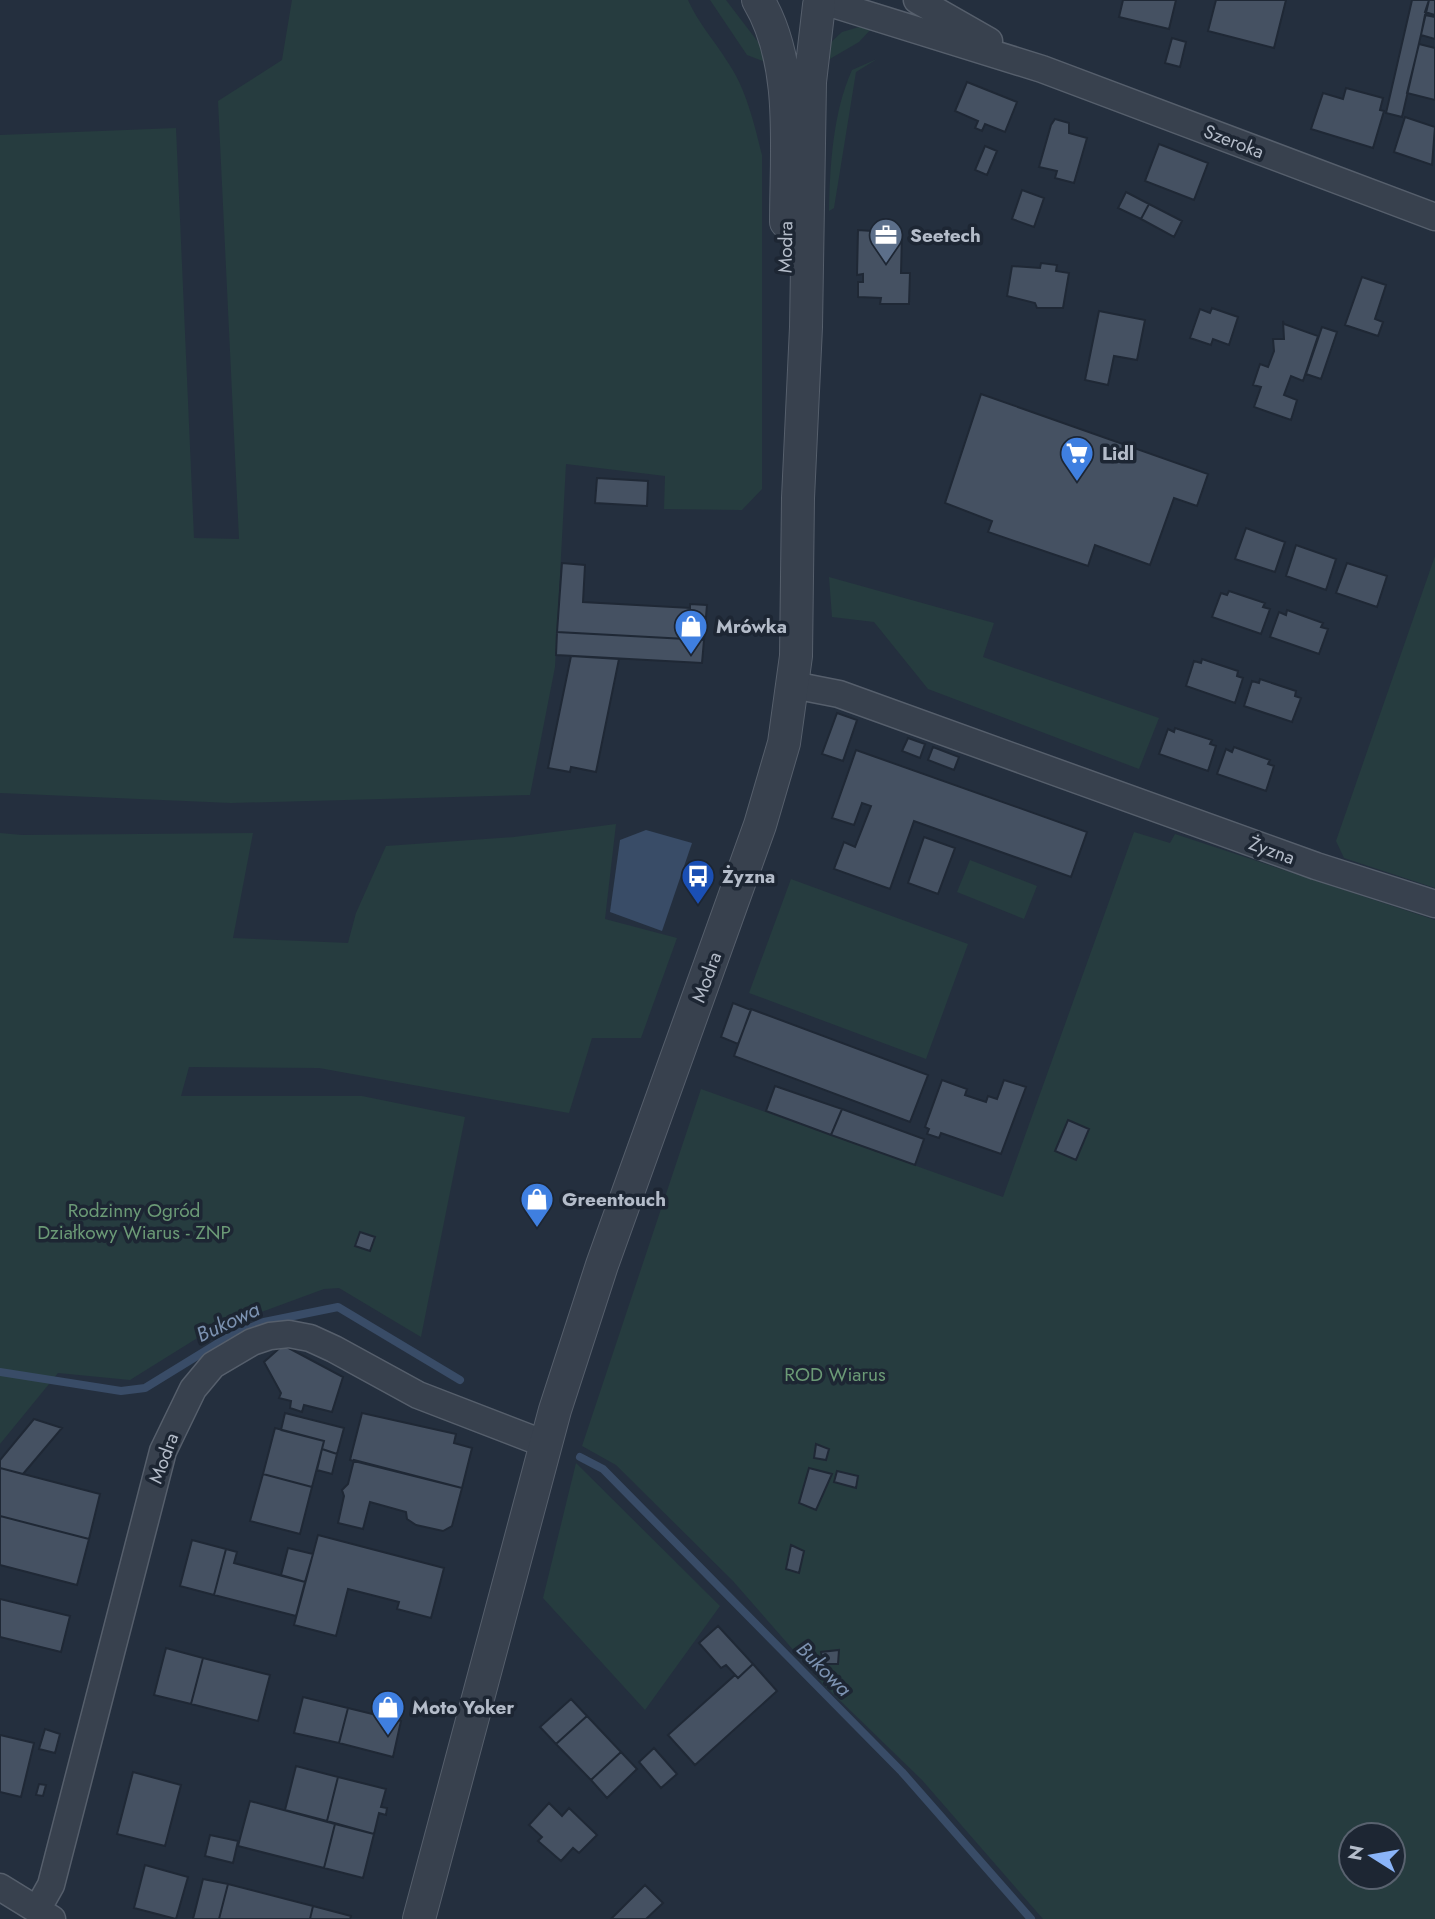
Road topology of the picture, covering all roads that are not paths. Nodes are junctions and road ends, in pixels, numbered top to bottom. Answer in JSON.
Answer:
{"nodes":[{"id":1,"x":759,"y":0,"type":"edge"},
{"id":2,"x":917,"y":0,"type":"edge"},
{"id":3,"x":822,"y":2,"type":"edge"},
{"id":4,"x":1033,"y":66,"type":"junction"},
{"id":5,"x":1435,"y":217,"type":"edge"},
{"id":6,"x":798,"y":498,"type":"junction"},
{"id":7,"x":793,"y":685,"type":"junction"},
{"id":8,"x":1435,"y":904,"type":"edge"},
{"id":9,"x":545,"y":1444,"type":"junction"},
{"id":10,"x":0,"y":1887,"type":"edge"},
{"id":11,"x":45,"y":1914,"type":"edge"},
{"id":12,"x":419,"y":1919,"type":"edge"}],
"edges":[{"from":1,"to":3,"type":"street"},
{"from":1,"to":6,"type":"street","name":"Modra"},
{"from":2,"to":4,"type":"street","name":"Szeroka"},
{"from":3,"to":4,"type":"street","name":"Szeroka"},
{"from":3,"to":6,"type":"street","name":"Modra"},
{"from":4,"to":5,"type":"street","name":"Szeroka"},
{"from":6,"to":7,"type":"street","name":"Modra"},
{"from":7,"to":8,"type":"street","name":"Żyzna"},
{"from":7,"to":9,"type":"street","name":"Modra"},
{"from":9,"to":11,"type":"street","name":"Modra"},
{"from":9,"to":12,"type":"street","name":"Modra"},
{"from":10,"to":11,"type":"street","name":"Modra"}]}
